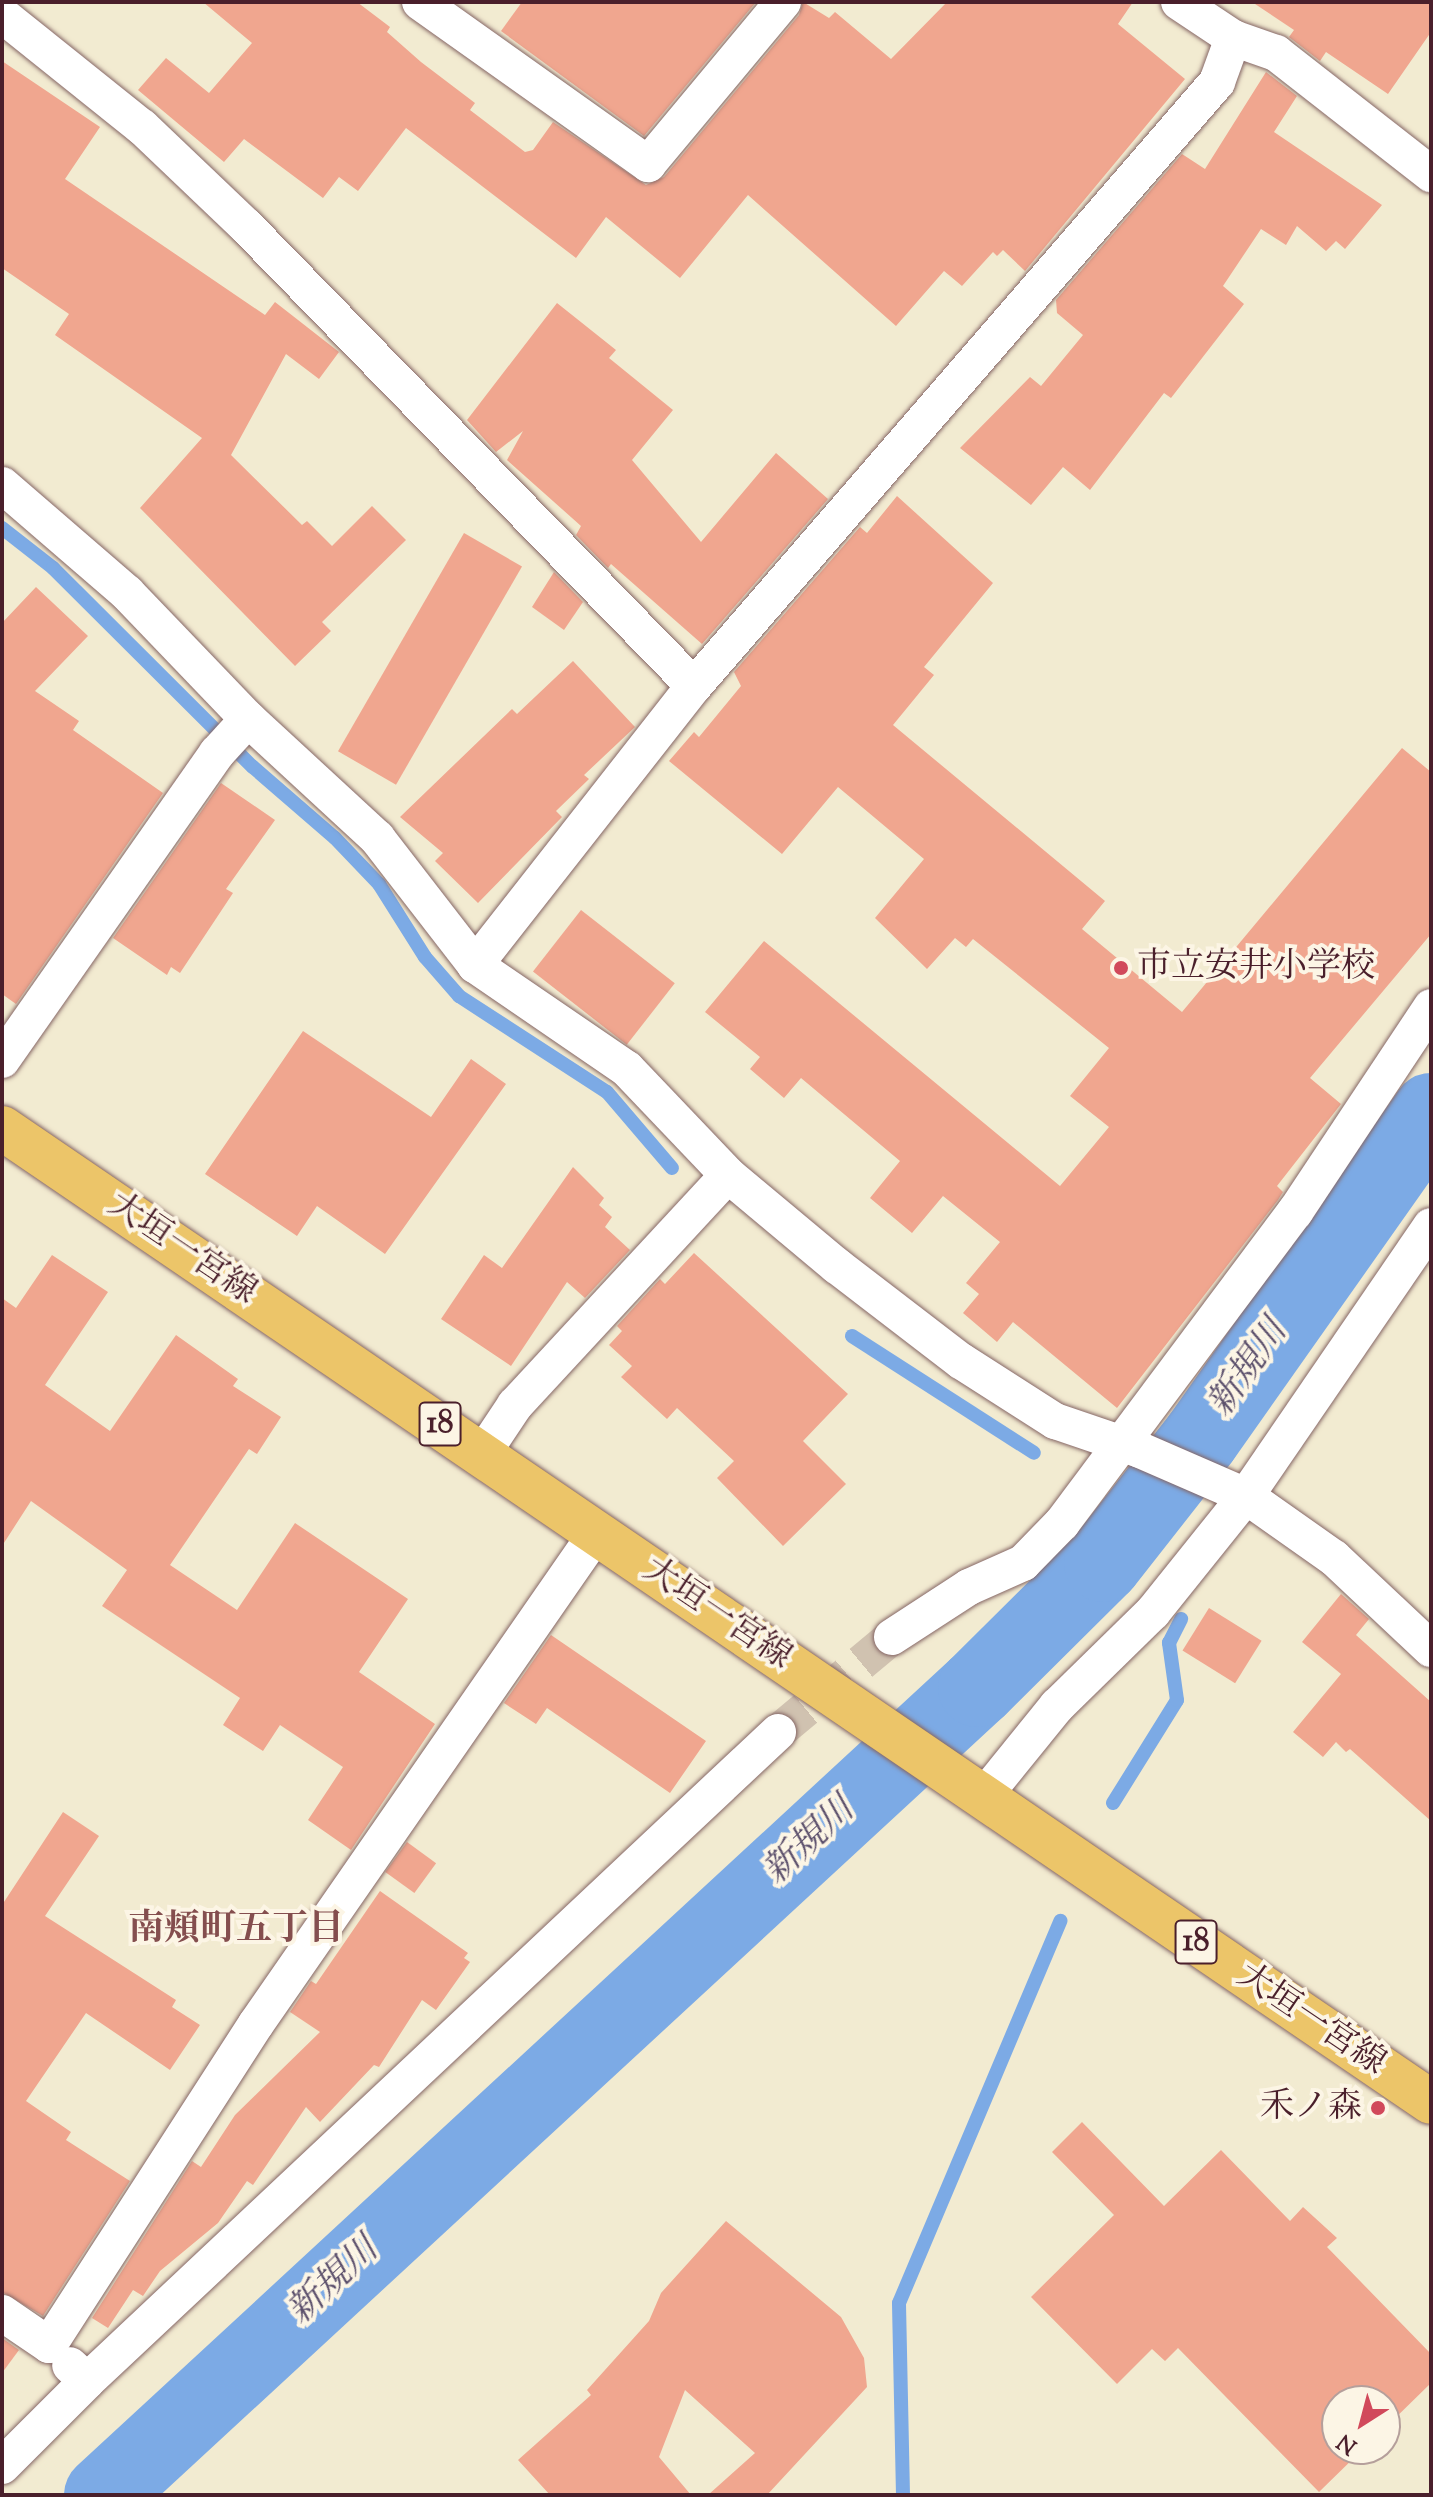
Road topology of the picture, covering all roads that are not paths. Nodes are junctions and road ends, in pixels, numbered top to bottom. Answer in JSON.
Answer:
{"nodes":[{"id":1,"x":420,"y":2,"type":"edge"},
{"id":2,"x":783,"y":2,"type":"edge"},
{"id":3,"x":1179,"y":2,"type":"edge"},
{"id":4,"x":2,"y":15,"type":"edge"},
{"id":5,"x":1233,"y":38,"type":"junction"},
{"id":6,"x":1431,"y":174,"type":"edge"},
{"id":7,"x":2,"y":485,"type":"edge"},
{"id":8,"x":694,"y":686,"type":"junction"},
{"id":9,"x":234,"y":734,"type":"junction"},
{"id":10,"x":475,"y":965,"type":"junction"},
{"id":11,"x":1431,"y":1007,"type":"edge"},
{"id":12,"x":2,"y":1060,"type":"edge"},
{"id":13,"x":2,"y":1128,"type":"edge"},
{"id":14,"x":728,"y":1175,"type":"junction"},
{"id":15,"x":1431,"y":1226,"type":"edge"},
{"id":16,"x":1130,"y":1448,"type":"junction"},
{"id":17,"x":483,"y":1453,"type":"junction"},
{"id":18,"x":1239,"y":1492,"type":"junction"},
{"id":19,"x":597,"y":1532,"type":"junction"},
{"id":20,"x":892,"y":1637,"type":"tunnel mouth"},
{"id":21,"x":1431,"y":1649,"type":"edge"},
{"id":22,"x":778,"y":1732,"type":"tunnel mouth"},
{"id":23,"x":973,"y":1788,"type":"junction"},
{"id":24,"x":1431,"y":2102,"type":"edge"},
{"id":25,"x":2,"y":2313,"type":"edge"},
{"id":26,"x":49,"y":2345,"type":"junction"},
{"id":27,"x":87,"y":2381,"type":"junction"},
{"id":28,"x":2,"y":2466,"type":"edge"}],
"edges":[{"from":1,"to":2,"type":"street"},
{"from":3,"to":5,"type":"street"},
{"from":4,"to":8,"type":"street"},
{"from":5,"to":6,"type":"street"},
{"from":5,"to":8,"type":"street"},
{"from":7,"to":9,"type":"street"},
{"from":8,"to":10,"type":"street"},
{"from":9,"to":10,"type":"street"},
{"from":9,"to":12,"type":"street"},
{"from":10,"to":14,"type":"street"},
{"from":11,"to":16,"type":"street"},
{"from":13,"to":17,"type":"main road","name":"大垣一宮線","number":"18"},
{"from":14,"to":16,"type":"street"},
{"from":14,"to":17,"type":"street"},
{"from":15,"to":18,"type":"street"},
{"from":16,"to":18,"type":"street"},
{"from":16,"to":20,"type":"street"},
{"from":17,"to":19,"type":"main road","name":"大垣一宮線","number":"18"},
{"from":18,"to":21,"type":"street"},
{"from":18,"to":23,"type":"street"},
{"from":19,"to":23,"type":"main road","name":"大垣一宮線","number":"18"},
{"from":19,"to":26,"type":"street"},
{"from":22,"to":27,"type":"street"},
{"from":23,"to":24,"type":"main road","name":"大垣一宮線","number":"18"},
{"from":25,"to":26,"type":"street"},
{"from":26,"to":27,"type":"street"},
{"from":27,"to":28,"type":"street"}]}
